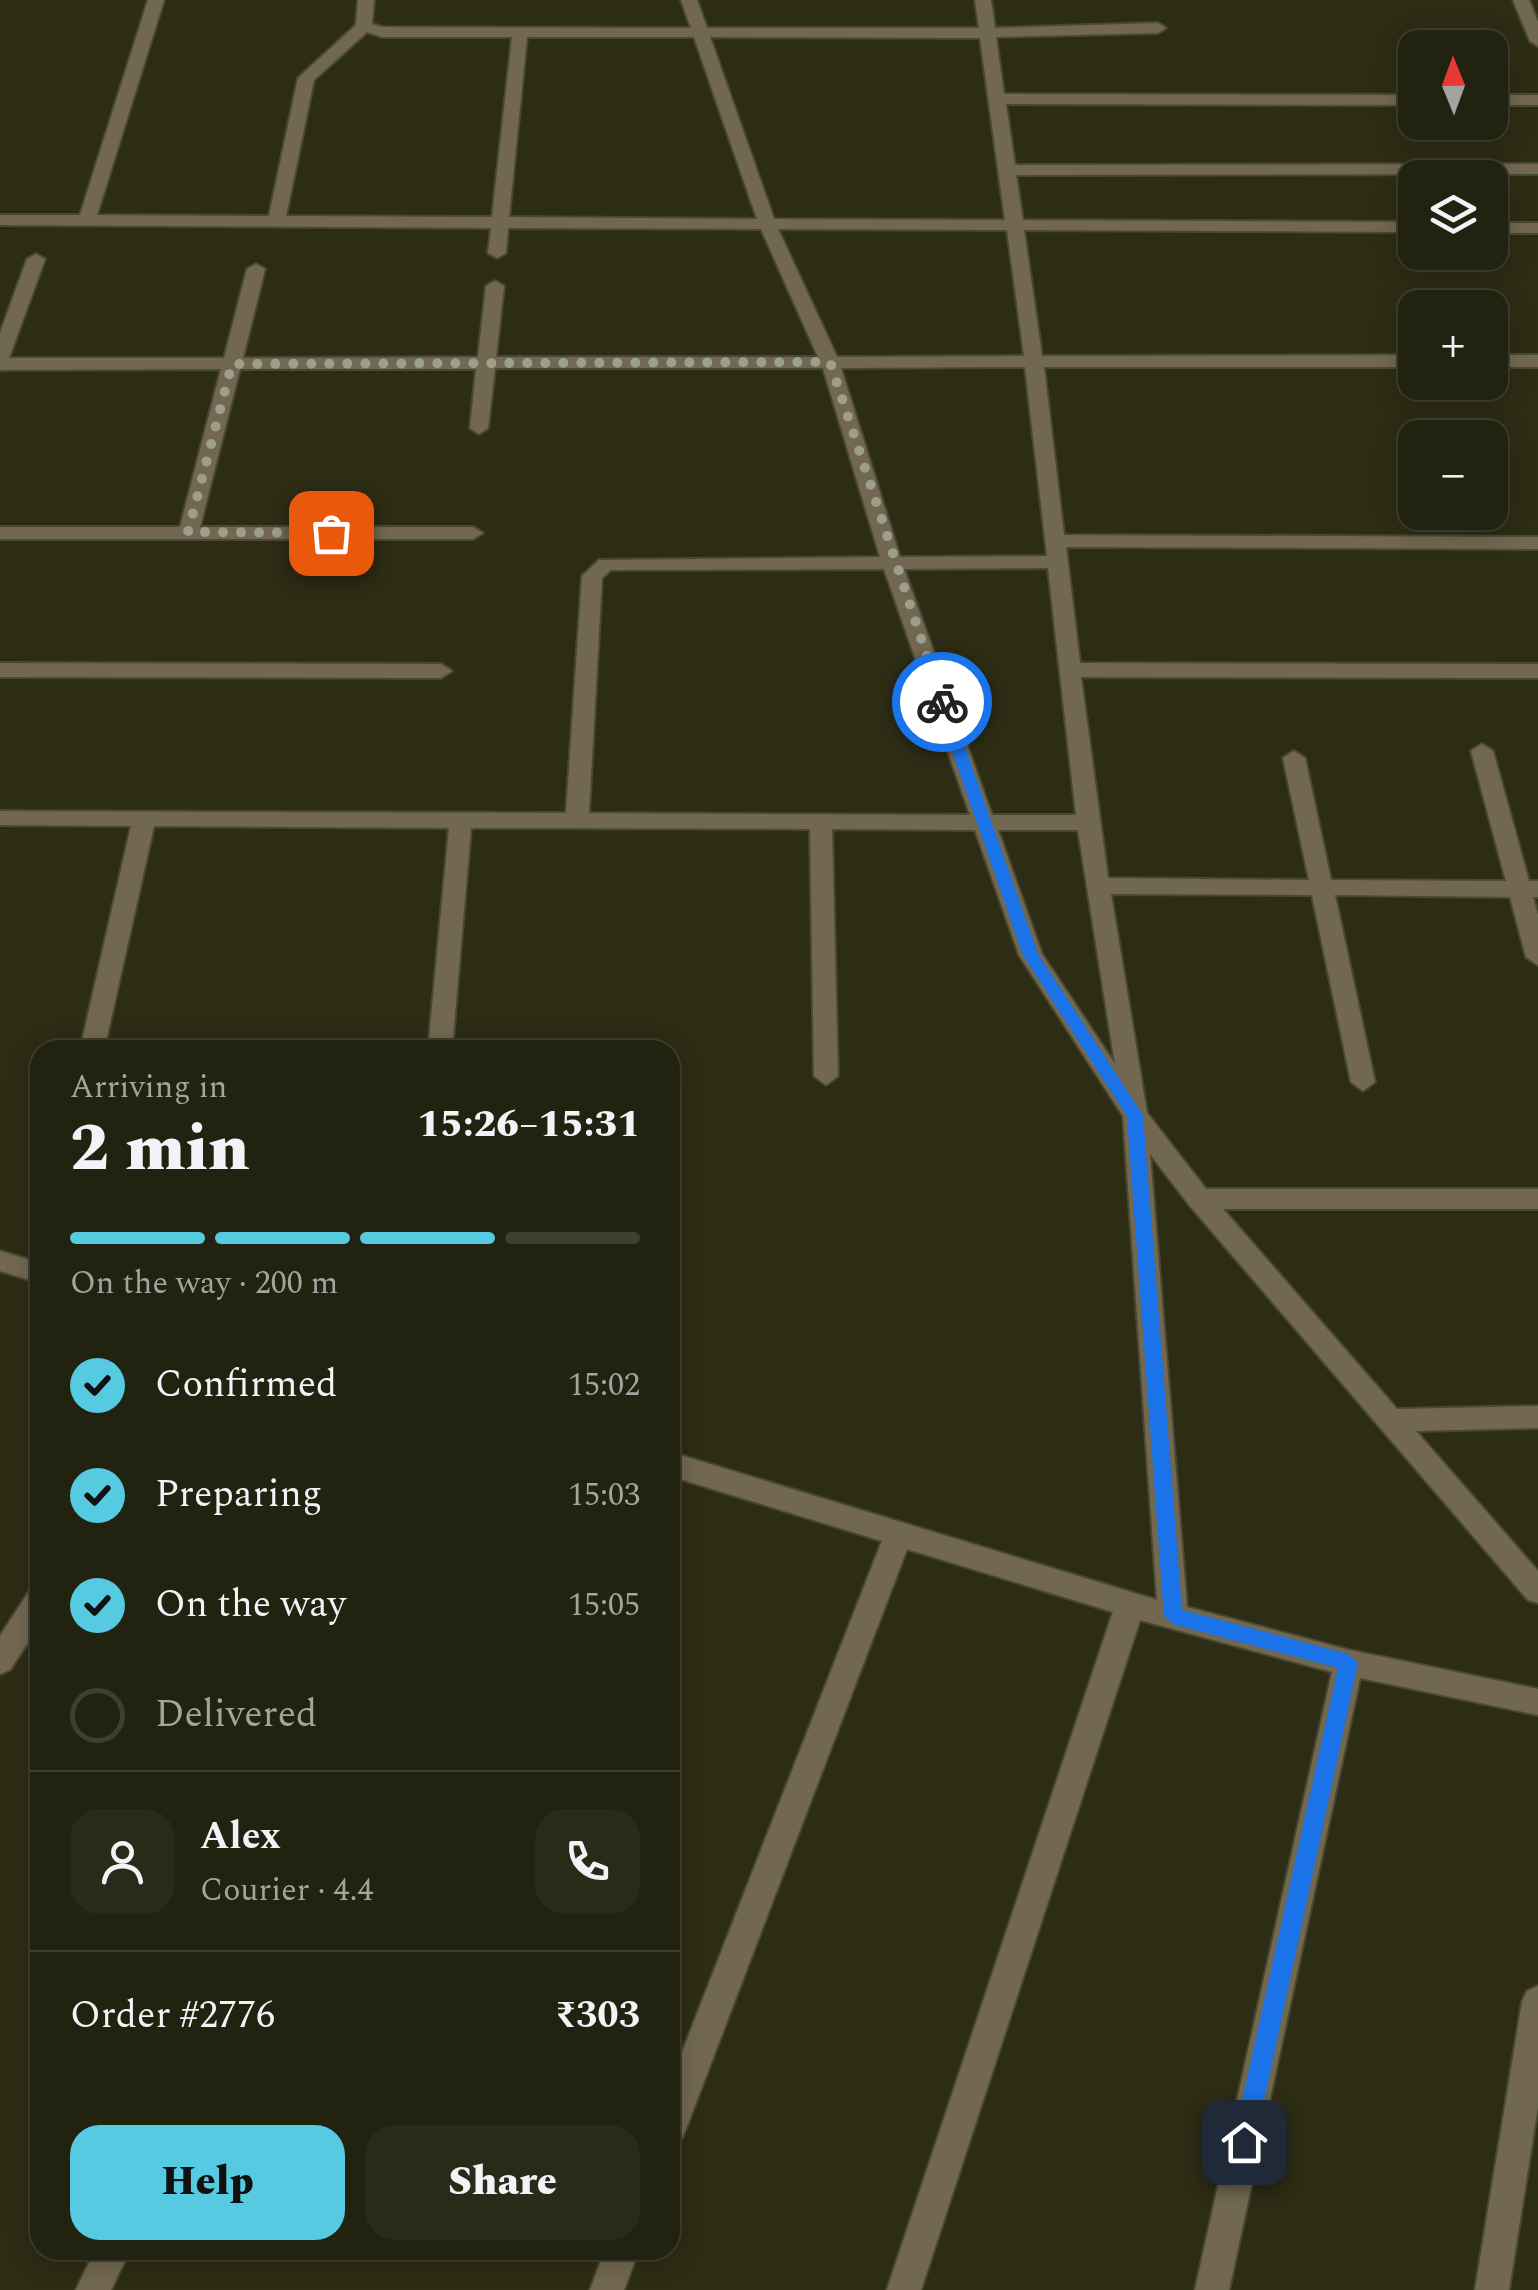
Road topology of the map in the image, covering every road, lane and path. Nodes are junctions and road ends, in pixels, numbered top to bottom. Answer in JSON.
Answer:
{"nodes":[{"id":1,"x":156,"y":0,"type":"edge"},
{"id":2,"x":366,"y":0,"type":"edge"},
{"id":3,"x":689,"y":0,"type":"edge"},
{"id":4,"x":983,"y":0,"type":"edge"},
{"id":5,"x":1521,"y":0,"type":"edge"},
{"id":6,"x":364,"y":26,"type":"junction"},
{"id":7,"x":1158,"y":28,"type":"dead end"},
{"id":8,"x":520,"y":31,"type":"junction"},
{"id":9,"x":701,"y":32,"type":"junction"},
{"id":10,"x":988,"y":33,"type":"junction"},
{"id":11,"x":1538,"y":41,"type":"edge"},
{"id":12,"x":997,"y":100,"type":"junction"},
{"id":13,"x":1398,"y":100,"type":"edge"},
{"id":14,"x":1508,"y":100,"type":"edge"},
{"id":15,"x":1538,"y":100,"type":"edge"},
{"id":16,"x":1538,"y":169,"type":"edge"},
{"id":17,"x":1006,"y":170,"type":"junction"},
{"id":18,"x":0,"y":220,"type":"edge"},
{"id":19,"x":87,"y":220,"type":"junction"},
{"id":20,"x":277,"y":220,"type":"junction"},
{"id":21,"x":500,"y":220,"type":"junction"},
{"id":22,"x":767,"y":223,"type":"junction"},
{"id":23,"x":1013,"y":225,"type":"junction"},
{"id":24,"x":1398,"y":227,"type":"edge"},
{"id":25,"x":1508,"y":228,"type":"edge"},
{"id":26,"x":1538,"y":228,"type":"edge"},
{"id":27,"x":497,"y":252,"type":"dead end"},
{"id":28,"x":36,"y":260,"type":"dead end"},
{"id":29,"x":256,"y":269,"type":"dead end"},
{"id":30,"x":495,"y":286,"type":"dead end"},
{"id":31,"x":0,"y":361,"type":"edge"},
{"id":32,"x":1398,"y":361,"type":"edge"},
{"id":33,"x":1508,"y":361,"type":"edge"},
{"id":34,"x":1538,"y":361,"type":"edge"},
{"id":35,"x":830,"y":362,"type":"junction"},
{"id":36,"x":1034,"y":362,"type":"junction"},
{"id":37,"x":485,"y":363,"type":"junction"},
{"id":38,"x":232,"y":364,"type":"junction"},
{"id":39,"x":479,"y":428,"type":"dead end"},
{"id":40,"x":188,"y":532,"type":"junction"},
{"id":41,"x":0,"y":533,"type":"edge"},
{"id":42,"x":473,"y":533,"type":"dead end"},
{"id":43,"x":1538,"y":543,"type":"edge"},
{"id":44,"x":1057,"y":551,"type":"junction"},
{"id":45,"x":892,"y":563,"type":"junction"},
{"id":46,"x":0,"y":670,"type":"edge"},
{"id":47,"x":441,"y":670,"type":"dead end"},
{"id":48,"x":1070,"y":670,"type":"junction"},
{"id":49,"x":1538,"y":670,"type":"edge"},
{"id":50,"x":1482,"y":751,"type":"dead end"},
{"id":51,"x":1294,"y":758,"type":"dead end"},
{"id":52,"x":0,"y":818,"type":"edge"},
{"id":53,"x":144,"y":819,"type":"junction"},
{"id":54,"x":461,"y":820,"type":"junction"},
{"id":55,"x":577,"y":821,"type":"junction"},
{"id":56,"x":821,"y":822,"type":"junction"},
{"id":57,"x":985,"y":823,"type":"junction"},
{"id":58,"x":1088,"y":823,"type":"junction"},
{"id":59,"x":1098,"y":886,"type":"junction"},
{"id":60,"x":1324,"y":887,"type":"junction"},
{"id":61,"x":1529,"y":888,"type":"edge"},
{"id":62,"x":1538,"y":957,"type":"edge"},
{"id":63,"x":94,"y":1040,"type":"edge"},
{"id":64,"x":441,"y":1040,"type":"edge"},
{"id":65,"x":826,"y":1076,"type":"dead end"},
{"id":66,"x":1362,"y":1082,"type":"dead end"},
{"id":67,"x":1135,"y":1115,"type":"junction"},
{"id":68,"x":1198,"y":1199,"type":"junction"},
{"id":69,"x":1538,"y":1199,"type":"edge"},
{"id":70,"x":0,"y":1261,"type":"edge"},
{"id":71,"x":30,"y":1270,"type":"edge"},
{"id":72,"x":1538,"y":1417,"type":"edge"},
{"id":73,"x":1390,"y":1420,"type":"junction"},
{"id":74,"x":680,"y":1467,"type":"edge"},
{"id":75,"x":899,"y":1534,"type":"junction"},
{"id":76,"x":1538,"y":1591,"type":"edge"},
{"id":77,"x":1130,"y":1605,"type":"junction"},
{"id":78,"x":30,"y":1614,"type":"edge"},
{"id":79,"x":1173,"y":1616,"type":"junction"},
{"id":80,"x":0,"y":1661,"type":"edge"},
{"id":81,"x":1348,"y":1663,"type":"junction"},
{"id":82,"x":1538,"y":1702,"type":"edge"},
{"id":83,"x":1538,"y":2002,"type":"edge"},
{"id":84,"x":680,"y":2100,"type":"edge"},
{"id":85,"x":108,"y":2260,"type":"edge"},
{"id":86,"x":618,"y":2260,"type":"edge"},
{"id":87,"x":93,"y":2290,"type":"edge"},
{"id":88,"x":607,"y":2290,"type":"edge"},
{"id":89,"x":904,"y":2290,"type":"edge"},
{"id":90,"x":1212,"y":2290,"type":"edge"},
{"id":91,"x":1492,"y":2290,"type":"edge"}],
"edges":[{"from":1,"to":19,"type":"street"},
{"from":2,"to":6,"type":"street"},
{"from":3,"to":9,"type":"street"},
{"from":4,"to":10,"type":"street"},
{"from":5,"to":11,"type":"street"},
{"from":6,"to":8,"type":"street"},
{"from":6,"to":20,"type":"street"},
{"from":7,"to":10,"type":"street"},
{"from":8,"to":9,"type":"street"},
{"from":8,"to":21,"type":"street"},
{"from":9,"to":10,"type":"street"},
{"from":9,"to":22,"type":"street"},
{"from":10,"to":12,"type":"street"},
{"from":12,"to":13,"type":"street"},
{"from":12,"to":17,"type":"street"},
{"from":14,"to":15,"type":"street"},
{"from":16,"to":17,"type":"street"},
{"from":17,"to":23,"type":"street"},
{"from":18,"to":19,"type":"street"},
{"from":19,"to":20,"type":"street"},
{"from":20,"to":21,"type":"street"},
{"from":21,"to":22,"type":"street"},
{"from":21,"to":27,"type":"street"},
{"from":22,"to":23,"type":"street"},
{"from":22,"to":35,"type":"street"},
{"from":23,"to":24,"type":"street"},
{"from":23,"to":36,"type":"street"},
{"from":25,"to":26,"type":"street"},
{"from":28,"to":31,"type":"street"},
{"from":29,"to":38,"type":"street"},
{"from":30,"to":37,"type":"street"},
{"from":31,"to":38,"type":"street"},
{"from":32,"to":36,"type":"street"},
{"from":33,"to":34,"type":"street"},
{"from":35,"to":36,"type":"street"},
{"from":35,"to":37,"type":"street"},
{"from":35,"to":45,"type":"street"},
{"from":36,"to":44,"type":"street"},
{"from":37,"to":38,"type":"street"},
{"from":37,"to":39,"type":"street"},
{"from":38,"to":40,"type":"street"},
{"from":40,"to":41,"type":"street"},
{"from":40,"to":42,"type":"street"},
{"from":43,"to":44,"type":"street"},
{"from":44,"to":45,"type":"street"},
{"from":44,"to":48,"type":"street"},
{"from":45,"to":55,"type":"street"},
{"from":45,"to":57,"type":"street"},
{"from":46,"to":47,"type":"street"},
{"from":48,"to":49,"type":"street"},
{"from":48,"to":58,"type":"street"},
{"from":50,"to":61,"type":"street"},
{"from":51,"to":60,"type":"street"},
{"from":52,"to":53,"type":"street"},
{"from":53,"to":54,"type":"street"},
{"from":53,"to":63,"type":"street"},
{"from":54,"to":55,"type":"street"},
{"from":54,"to":64,"type":"street"},
{"from":55,"to":56,"type":"street"},
{"from":56,"to":57,"type":"street"},
{"from":56,"to":65,"type":"street"},
{"from":57,"to":58,"type":"street"},
{"from":57,"to":67,"type":"street"},
{"from":58,"to":59,"type":"street"},
{"from":59,"to":60,"type":"street"},
{"from":59,"to":67,"type":"street"},
{"from":60,"to":61,"type":"street"},
{"from":60,"to":66,"type":"street"},
{"from":61,"to":62,"type":"street"},
{"from":67,"to":68,"type":"street"},
{"from":67,"to":79,"type":"street"},
{"from":68,"to":69,"type":"street"},
{"from":68,"to":73,"type":"street"},
{"from":70,"to":71,"type":"street"},
{"from":72,"to":73,"type":"street"},
{"from":73,"to":76,"type":"street"},
{"from":74,"to":75,"type":"street"},
{"from":75,"to":77,"type":"street"},
{"from":75,"to":84,"type":"street"},
{"from":77,"to":79,"type":"street"},
{"from":77,"to":89,"type":"street"},
{"from":78,"to":80,"type":"street"},
{"from":79,"to":81,"type":"street"},
{"from":81,"to":82,"type":"street"},
{"from":81,"to":90,"type":"street"},
{"from":83,"to":91,"type":"street"},
{"from":85,"to":87,"type":"street"},
{"from":86,"to":88,"type":"street"}]}
